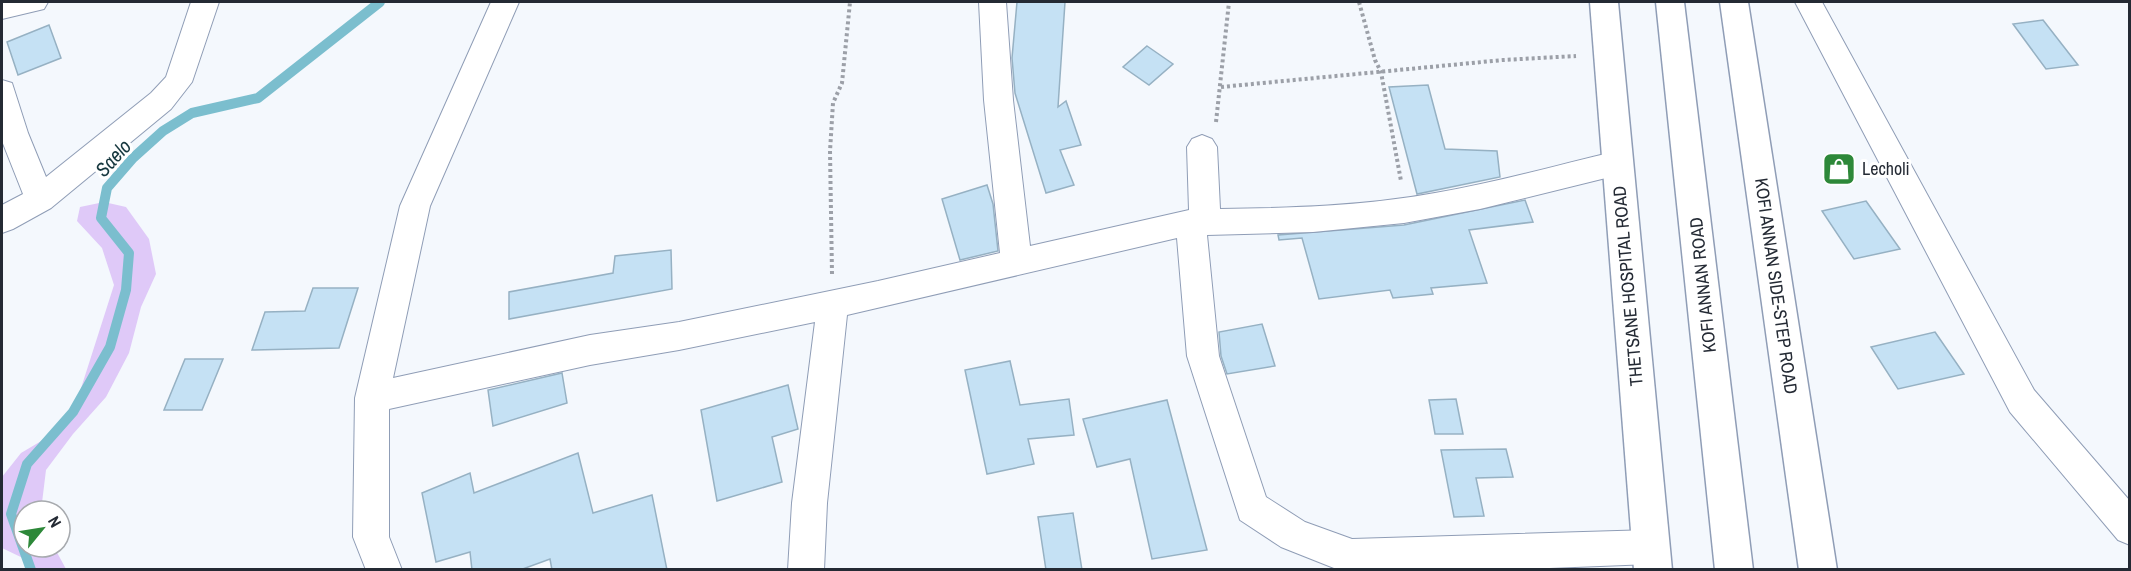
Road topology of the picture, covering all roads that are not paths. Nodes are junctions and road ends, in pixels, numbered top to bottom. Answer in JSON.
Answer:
{"nodes":[{"id":1,"x":34,"y":2,"type":"edge"},
{"id":2,"x":205,"y":2,"type":"edge"},
{"id":3,"x":505,"y":2,"type":"edge"},
{"id":4,"x":993,"y":2,"type":"edge"},
{"id":5,"x":1604,"y":2,"type":"edge"},
{"id":6,"x":1670,"y":2,"type":"edge"},
{"id":7,"x":1734,"y":2,"type":"edge"},
{"id":8,"x":1809,"y":2,"type":"edge"},
{"id":9,"x":2,"y":9,"type":"edge"},
{"id":10,"x":2,"y":91,"type":"edge"},
{"id":11,"x":1202,"y":147,"type":"road end"},
{"id":12,"x":1618,"y":163,"type":"junction"},
{"id":13,"x":40,"y":199,"type":"junction"},
{"id":14,"x":2,"y":220,"type":"edge"},
{"id":15,"x":1198,"y":222,"type":"junction"},
{"id":16,"x":1017,"y":263,"type":"junction"},
{"id":17,"x":832,"y":304,"type":"junction"},
{"id":18,"x":372,"y":398,"type":"junction"},
{"id":19,"x":2130,"y":528,"type":"edge"},
{"id":20,"x":1652,"y":559,"type":"edge"},
{"id":21,"x":384,"y":570,"type":"edge"},
{"id":22,"x":806,"y":570,"type":"edge"},
{"id":23,"x":1734,"y":570,"type":"edge"},
{"id":24,"x":1818,"y":570,"type":"edge"}],
"edges":[{"from":1,"to":9,"type":"street"},
{"from":2,"to":13,"type":"street"},
{"from":3,"to":18,"type":"street"},
{"from":4,"to":16,"type":"street"},
{"from":5,"to":12,"type":"main road","name":"THETSANE HOSPITAL ROAD"},
{"from":6,"to":23,"type":"main road","name":"KOFI ANNAN ROAD"},
{"from":7,"to":24,"type":"main road","name":"KOFI ANNAN SIDE-STEP ROAD"},
{"from":8,"to":19,"type":"street"},
{"from":10,"to":13,"type":"street"},
{"from":11,"to":15,"type":"street"},
{"from":12,"to":15,"type":"street"},
{"from":12,"to":20,"type":"main road","name":"THETSANE HOSPITAL ROAD"},
{"from":13,"to":14,"type":"street"},
{"from":15,"to":16,"type":"street"},
{"from":15,"to":20,"type":"street"},
{"from":16,"to":17,"type":"street"},
{"from":17,"to":18,"type":"street"},
{"from":17,"to":22,"type":"street"},
{"from":18,"to":21,"type":"street"}]}
